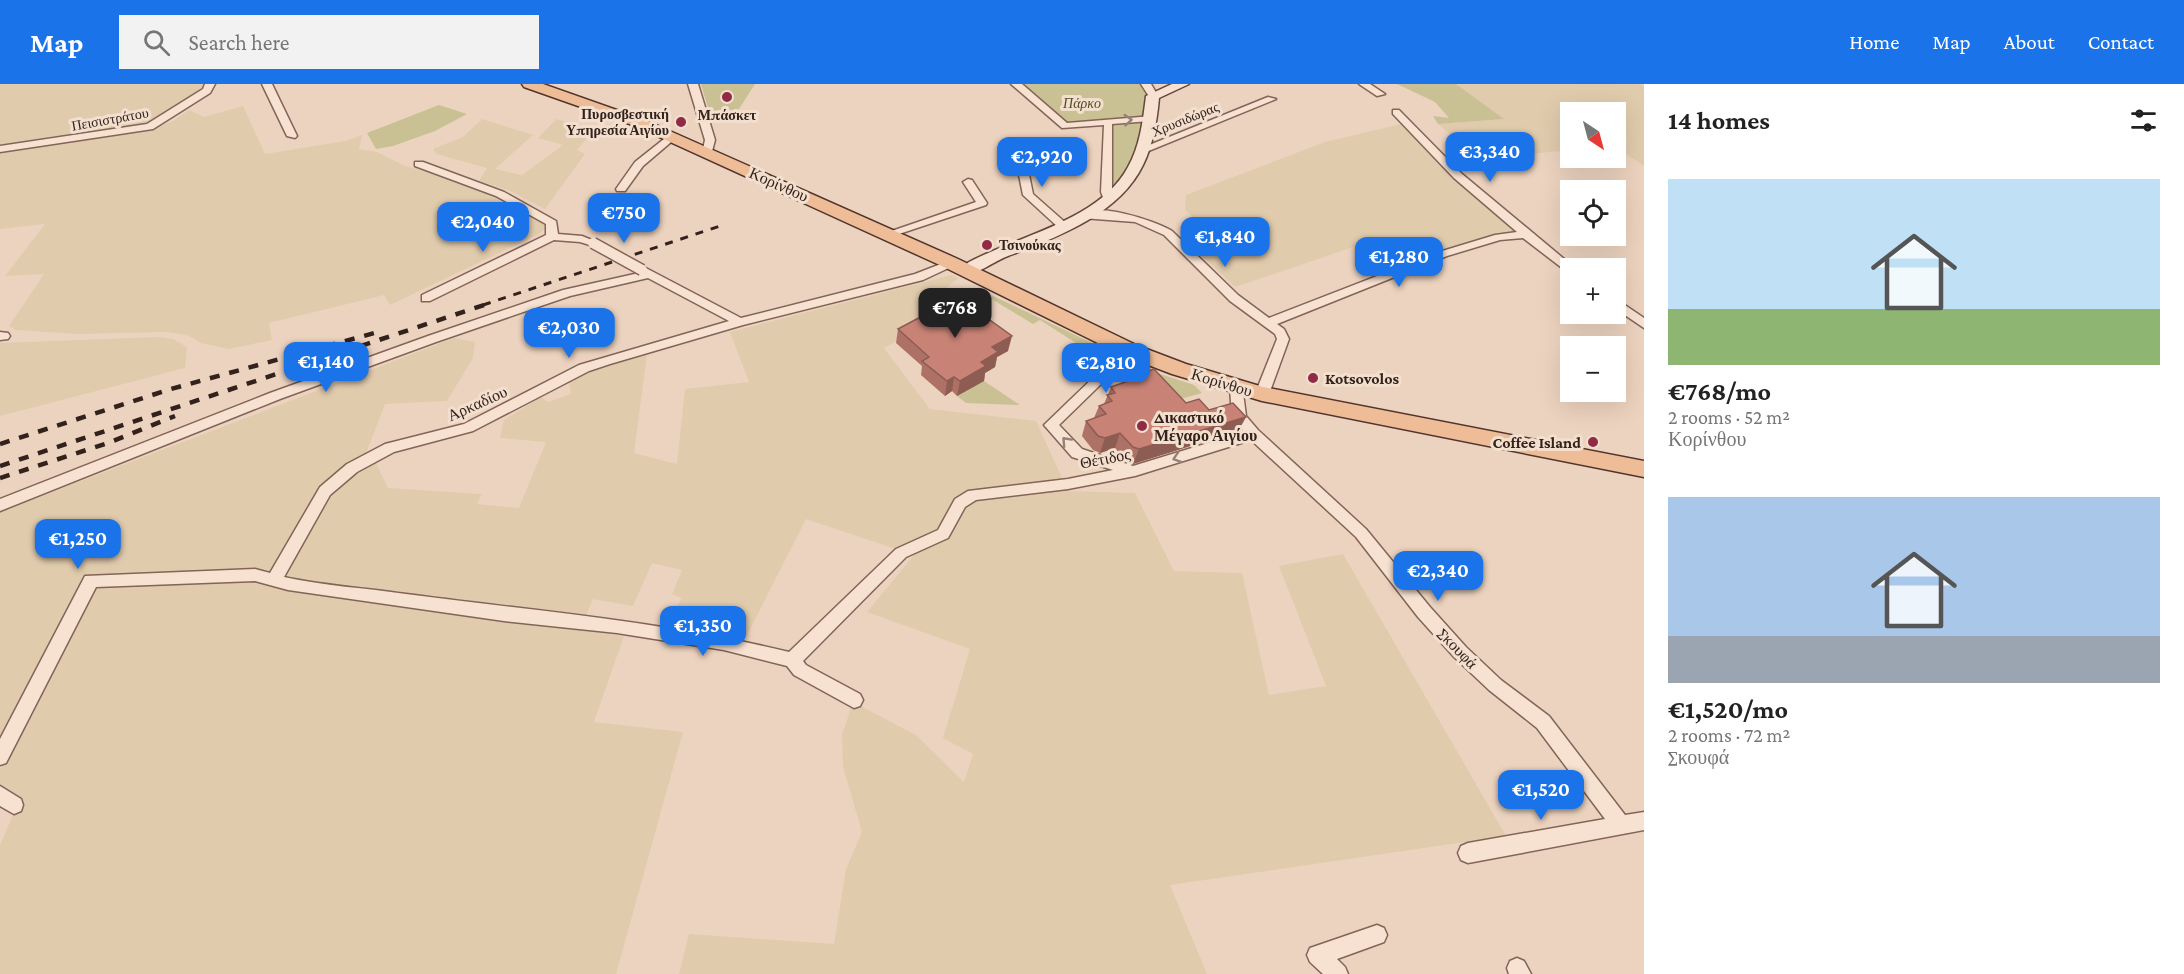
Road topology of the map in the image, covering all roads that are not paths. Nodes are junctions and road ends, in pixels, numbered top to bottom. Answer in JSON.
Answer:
{"nodes":[{"id":1,"x":210,"y":84,"type":"edge"},
{"id":2,"x":267,"y":84,"type":"edge"},
{"id":3,"x":529,"y":84,"type":"edge"},
{"id":4,"x":693,"y":84,"type":"edge"},
{"id":5,"x":1016,"y":84,"type":"edge"},
{"id":6,"x":1183,"y":84,"type":"edge"},
{"id":7,"x":1364,"y":84,"type":"edge"},
{"id":8,"x":1154,"y":90,"type":"edge"},
{"id":9,"x":1380,"y":94,"type":"dead end"},
{"id":10,"x":1271,"y":99,"type":"dead end"},
{"id":11,"x":1396,"y":112,"type":"dead end"},
{"id":12,"x":1150,"y":118,"type":"junction"},
{"id":13,"x":1108,"y":126,"type":"dead end"},
{"id":14,"x":292,"y":136,"type":"dead end"},
{"id":15,"x":672,"y":137,"type":"junction"},
{"id":16,"x":0,"y":149,"type":"edge"},
{"id":17,"x":1019,"y":150,"type":"dead end"},
{"id":18,"x":1142,"y":150,"type":"junction"},
{"id":19,"x":707,"y":153,"type":"junction"},
{"id":20,"x":419,"y":165,"type":"dead end"},
{"id":21,"x":968,"y":182,"type":"dead end"},
{"id":22,"x":621,"y":189,"type":"dead end"},
{"id":23,"x":1108,"y":198,"type":"junction"},
{"id":24,"x":1082,"y":215,"type":"junction"},
{"id":25,"x":1063,"y":226,"type":"junction"},
{"id":26,"x":889,"y":234,"type":"junction"},
{"id":27,"x":1525,"y":234,"type":"junction"},
{"id":28,"x":552,"y":237,"type":"junction"},
{"id":29,"x":1560,"y":261,"type":"edge"},
{"id":30,"x":959,"y":266,"type":"junction"},
{"id":31,"x":646,"y":272,"type":"junction"},
{"id":32,"x":426,"y":298,"type":"dead end"},
{"id":33,"x":1626,"y":310,"type":"edge"},
{"id":34,"x":740,"y":322,"type":"junction"},
{"id":35,"x":1268,"y":323,"type":"junction"},
{"id":36,"x":1644,"y":324,"type":"edge"},
{"id":37,"x":1129,"y":350,"type":"junction"},
{"id":38,"x":1237,"y":388,"type":"junction"},
{"id":39,"x":1262,"y":394,"type":"junction"},
{"id":40,"x":1253,"y":434,"type":"junction"},
{"id":41,"x":1644,"y":469,"type":"edge"},
{"id":42,"x":1135,"y":471,"type":"junction"},
{"id":43,"x":0,"y":505,"type":"edge"},
{"id":44,"x":274,"y":579,"type":"junction"},
{"id":45,"x":792,"y":660,"type":"junction"},
{"id":46,"x":854,"y":700,"type":"dead end"},
{"id":47,"x":0,"y":757,"type":"edge"},
{"id":48,"x":1644,"y":821,"type":"edge"},
{"id":49,"x":1620,"y":824,"type":"junction"},
{"id":50,"x":1468,"y":853,"type":"dead end"},
{"id":51,"x":1377,"y":934,"type":"dead end"},
{"id":52,"x":1338,"y":974,"type":"edge"}],
"edges":[{"from":1,"to":16,"type":"street","name":"Πεισιστράτου"},
{"from":2,"to":14,"type":"street"},
{"from":3,"to":15,"type":"main road","name":"Κορίνθου"},
{"from":4,"to":19,"type":"street"},
{"from":5,"to":12,"type":"street","one_way":true},
{"from":6,"to":8,"type":"main road"},
{"from":7,"to":9,"type":"street"},
{"from":8,"to":12,"type":"main road"},
{"from":10,"to":18,"type":"street","name":"Χρυσιδώρας"},
{"from":11,"to":27,"type":"street"},
{"from":12,"to":18,"type":"main road"},
{"from":13,"to":23,"type":"street"},
{"from":15,"to":19,"type":"main road","name":"Κορίνθου"},
{"from":15,"to":22,"type":"street"},
{"from":17,"to":25,"type":"street"},
{"from":18,"to":23,"type":"main road"},
{"from":19,"to":26,"type":"main road","name":"Κορίνθου"},
{"from":20,"to":28,"type":"street"},
{"from":21,"to":26,"type":"street"},
{"from":23,"to":24,"type":"main road"},
{"from":24,"to":25,"type":"main road"},
{"from":24,"to":35,"type":"street"},
{"from":25,"to":30,"type":"main road"},
{"from":26,"to":30,"type":"main road","name":"Κορίνθου"},
{"from":27,"to":29,"type":"street"},
{"from":27,"to":35,"type":"street"},
{"from":28,"to":31,"type":"street","bridge":true},
{"from":28,"to":32,"type":"street"},
{"from":30,"to":34,"type":"street","name":"Αρκαδίου"},
{"from":30,"to":37,"type":"main road","name":"Κορίνθου"},
{"from":31,"to":34,"type":"street"},
{"from":31,"to":43,"type":"street"},
{"from":33,"to":36,"type":"street"},
{"from":34,"to":44,"type":"street","name":"Αρκαδίου"},
{"from":35,"to":39,"type":"street"},
{"from":37,"to":38,"type":"main road","name":"Κορίνθου"},
{"from":42,"to":37,"type":"street","one_way":true},
{"from":38,"to":39,"type":"main road","name":"Κορίνθου"},
{"from":38,"to":40,"type":"street","name":"Σκουφά"},
{"from":39,"to":41,"type":"main road","name":"Κορίνθου"},
{"from":40,"to":42,"type":"street","name":"Θέτιδος","one_way":true},
{"from":40,"to":49,"type":"street","name":"Σκουφά"},
{"from":42,"to":45,"type":"street","name":"Θέτιδος"},
{"from":44,"to":45,"type":"street"},
{"from":44,"to":47,"type":"street"},
{"from":45,"to":46,"type":"street"},
{"from":48,"to":49,"type":"street"},
{"from":49,"to":50,"type":"street"},
{"from":51,"to":52,"type":"street"}]}
